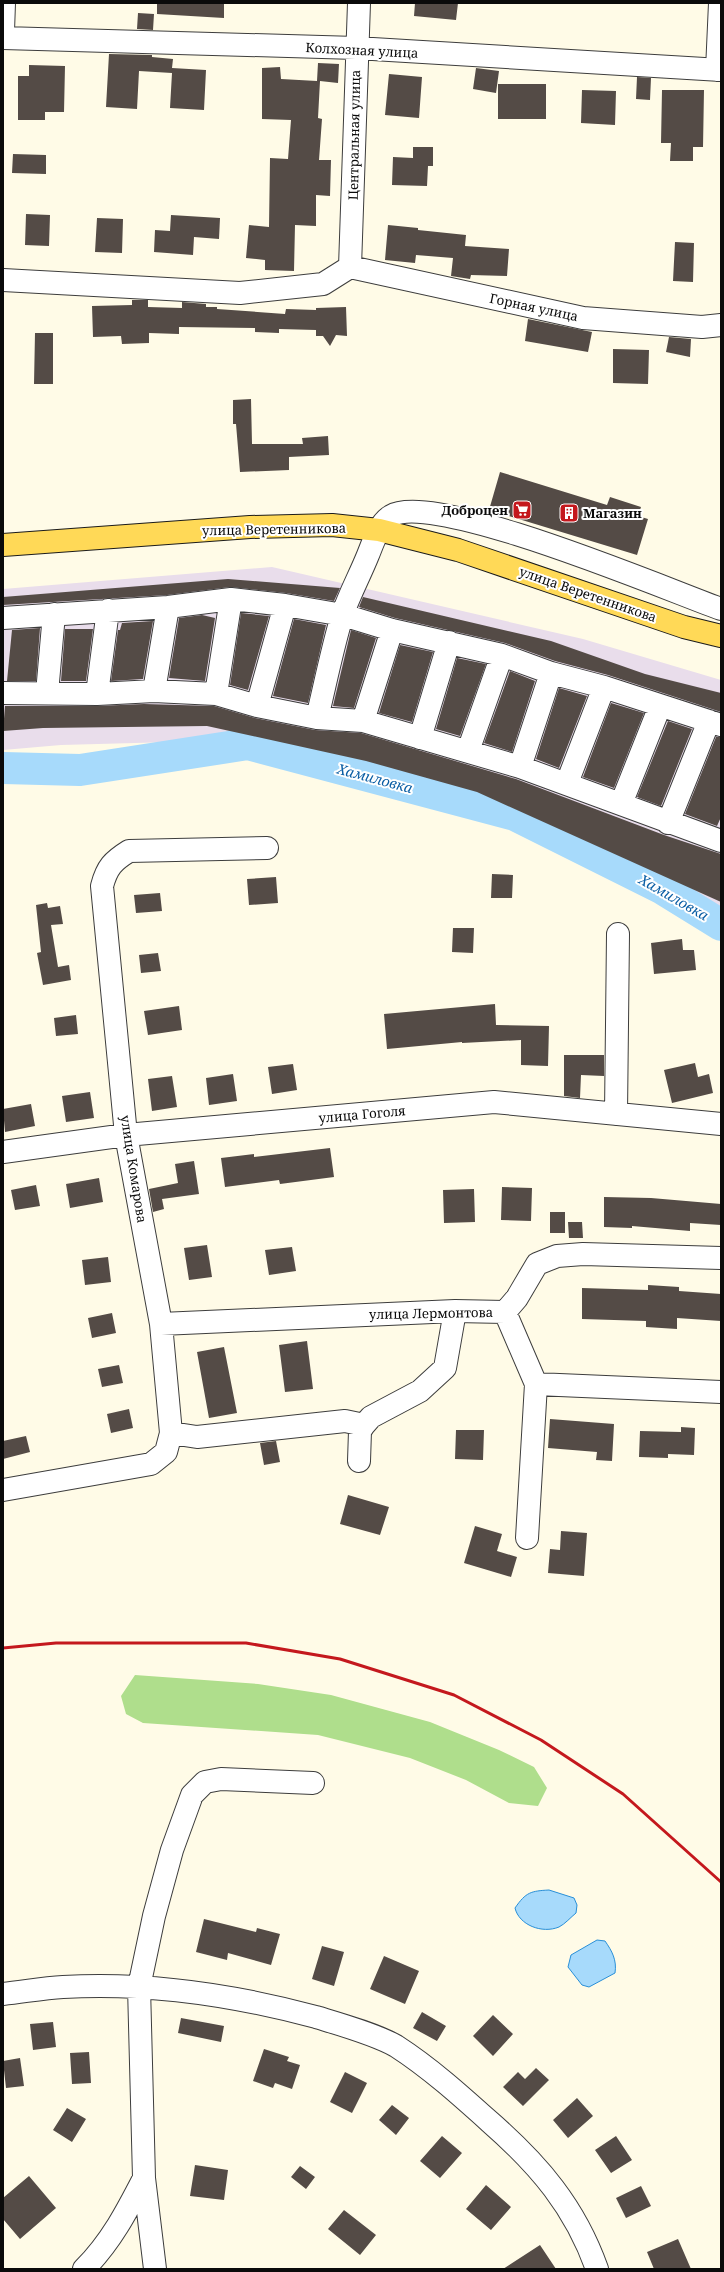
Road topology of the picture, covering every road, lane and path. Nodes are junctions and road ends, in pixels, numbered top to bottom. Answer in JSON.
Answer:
{"nodes":[{"id":1,"x":4,"y":3,"type":"edge"},
{"id":2,"x":359,"y":3,"type":"edge"},
{"id":3,"x":720,"y":3,"type":"edge"},
{"id":4,"x":3,"y":31,"type":"edge"},
{"id":5,"x":3,"y":38,"type":"edge"},
{"id":6,"x":356,"y":48,"type":"junction"},
{"id":7,"x":719,"y":70,"type":"edge"},
{"id":8,"x":350,"y":267,"type":"junction"},
{"id":9,"x":3,"y":280,"type":"edge"},
{"id":10,"x":721,"y":325,"type":"edge"},
{"id":11,"x":379,"y":530,"type":"junction"},
{"id":12,"x":3,"y":545,"type":"edge"},
{"id":13,"x":231,"y":599,"type":"junction"},
{"id":14,"x":285,"y":605,"type":"junction"},
{"id":15,"x":168,"y":607,"type":"junction"},
{"id":16,"x":721,"y":609,"type":"edge"},
{"id":17,"x":108,"y":610,"type":"junction"},
{"id":18,"x":54,"y":614,"type":"junction"},
{"id":19,"x":343,"y":616,"type":"junction"},
{"id":20,"x":3,"y":618,"type":"edge"},
{"id":21,"x":392,"y":630,"type":"junction"},
{"id":22,"x":721,"y":636,"type":"edge"},
{"id":23,"x":449,"y":642,"type":"junction"},
{"id":24,"x":502,"y":655,"type":"junction"},
{"id":25,"x":551,"y":673,"type":"junction"},
{"id":26,"x":604,"y":687,"type":"junction"},
{"id":27,"x":154,"y":691,"type":"junction"},
{"id":28,"x":3,"y":693,"type":"edge"},
{"id":29,"x":47,"y":693,"type":"junction"},
{"id":30,"x":97,"y":694,"type":"junction"},
{"id":31,"x":216,"y":694,"type":"junction"},
{"id":32,"x":257,"y":706,"type":"junction"},
{"id":33,"x":660,"y":706,"type":"junction"},
{"id":34,"x":317,"y":718,"type":"junction"},
{"id":35,"x":363,"y":721,"type":"junction"},
{"id":36,"x":715,"y":723,"type":"edge"},
{"id":37,"x":420,"y":738,"type":"junction"},
{"id":38,"x":468,"y":751,"type":"junction"},
{"id":39,"x":520,"y":767,"type":"junction"},
{"id":40,"x":567,"y":783,"type":"junction"},
{"id":41,"x":621,"y":804,"type":"junction"},
{"id":42,"x":668,"y":823,"type":"junction"},
{"id":43,"x":720,"y":837,"type":"edge"},
{"id":44,"x":267,"y":848,"type":"dead end"},
{"id":45,"x":618,"y":934,"type":"dead end"},
{"id":46,"x":616,"y":1114,"type":"junction"},
{"id":47,"x":721,"y":1124,"type":"edge"},
{"id":48,"x":126,"y":1135,"type":"junction"},
{"id":49,"x":3,"y":1152,"type":"edge"},
{"id":50,"x":721,"y":1258,"type":"edge"},
{"id":51,"x":455,"y":1310,"type":"junction"},
{"id":52,"x":504,"y":1312,"type":"junction"},
{"id":53,"x":161,"y":1324,"type":"junction"},
{"id":54,"x":536,"y":1384,"type":"junction"},
{"id":55,"x":721,"y":1392,"type":"edge"},
{"id":56,"x":364,"y":1425,"type":"junction"},
{"id":57,"x":168,"y":1442,"type":"junction"},
{"id":58,"x":359,"y":1461,"type":"dead end"},
{"id":59,"x":3,"y":1490,"type":"edge"},
{"id":60,"x":526,"y":1538,"type":"dead end"},
{"id":61,"x":312,"y":1783,"type":"dead end"},
{"id":62,"x":139,"y":1987,"type":"junction"},
{"id":63,"x":3,"y":1994,"type":"edge"},
{"id":64,"x":144,"y":2178,"type":"junction"},
{"id":65,"x":84,"y":2269,"type":"edge"},
{"id":66,"x":155,"y":2269,"type":"edge"},
{"id":67,"x":597,"y":2269,"type":"edge"}],
"edges":[{"from":1,"to":4,"type":"street"},
{"from":2,"to":6,"type":"street","name":"Центральная улица"},
{"from":3,"to":7,"type":"street"},
{"from":5,"to":6,"type":"street","name":"Колхозная улица"},
{"from":6,"to":7,"type":"street","name":"Колхозная улица"},
{"from":6,"to":8,"type":"street","name":"Центральная улица"},
{"from":8,"to":9,"type":"street"},
{"from":8,"to":10,"type":"street","name":"Горная улица"},
{"from":11,"to":12,"type":"main road","name":"улица Веретенникова"},
{"from":11,"to":16,"type":"street"},
{"from":11,"to":19,"type":"street"},
{"from":11,"to":22,"type":"main road","name":"улица Веретенникова"},
{"from":13,"to":14,"type":"street"},
{"from":13,"to":15,"type":"street"},
{"from":13,"to":31,"type":"street"},
{"from":14,"to":19,"type":"street"},
{"from":14,"to":32,"type":"street"},
{"from":15,"to":17,"type":"street"},
{"from":15,"to":27,"type":"street"},
{"from":17,"to":18,"type":"street"},
{"from":17,"to":30,"type":"street"},
{"from":18,"to":20,"type":"street"},
{"from":18,"to":29,"type":"street"},
{"from":19,"to":21,"type":"street"},
{"from":19,"to":34,"type":"street"},
{"from":21,"to":23,"type":"street"},
{"from":21,"to":35,"type":"street"},
{"from":23,"to":24,"type":"street"},
{"from":23,"to":37,"type":"street"},
{"from":24,"to":25,"type":"street"},
{"from":24,"to":38,"type":"street"},
{"from":25,"to":26,"type":"street"},
{"from":25,"to":39,"type":"street"},
{"from":26,"to":33,"type":"street"},
{"from":26,"to":40,"type":"street"},
{"from":27,"to":30,"type":"street"},
{"from":27,"to":31,"type":"street"},
{"from":28,"to":29,"type":"street"},
{"from":29,"to":30,"type":"street"},
{"from":31,"to":32,"type":"street"},
{"from":32,"to":34,"type":"street"},
{"from":33,"to":36,"type":"street"},
{"from":33,"to":41,"type":"street"},
{"from":34,"to":35,"type":"street"},
{"from":35,"to":37,"type":"street"},
{"from":36,"to":42,"type":"street"},
{"from":37,"to":38,"type":"street"},
{"from":38,"to":39,"type":"street"},
{"from":39,"to":40,"type":"street"},
{"from":40,"to":41,"type":"street"},
{"from":41,"to":42,"type":"street"},
{"from":42,"to":43,"type":"street"},
{"from":44,"to":48,"type":"street","name":"улица Комарова"},
{"from":45,"to":46,"type":"street"},
{"from":46,"to":47,"type":"street","name":"улица Гоголя"},
{"from":46,"to":48,"type":"street","name":"улица Гоголя"},
{"from":48,"to":49,"type":"street","name":"улица Гоголя"},
{"from":48,"to":53,"type":"street","name":"улица Комарова"},
{"from":50,"to":52,"type":"street","name":"улица Лермонтова"},
{"from":51,"to":52,"type":"street","name":"улица Лермонтова"},
{"from":51,"to":53,"type":"street","name":"улица Лермонтова"},
{"from":51,"to":56,"type":"street"},
{"from":52,"to":54,"type":"street"},
{"from":53,"to":57,"type":"street","name":"улица Комарова"},
{"from":54,"to":55,"type":"street"},
{"from":54,"to":60,"type":"street"},
{"from":56,"to":57,"type":"street"},
{"from":56,"to":58,"type":"street"},
{"from":57,"to":59,"type":"street"},
{"from":61,"to":62,"type":"street"},
{"from":62,"to":63,"type":"street"},
{"from":62,"to":64,"type":"street"},
{"from":62,"to":67,"type":"street"},
{"from":64,"to":65,"type":"street"},
{"from":64,"to":66,"type":"street"}]}
